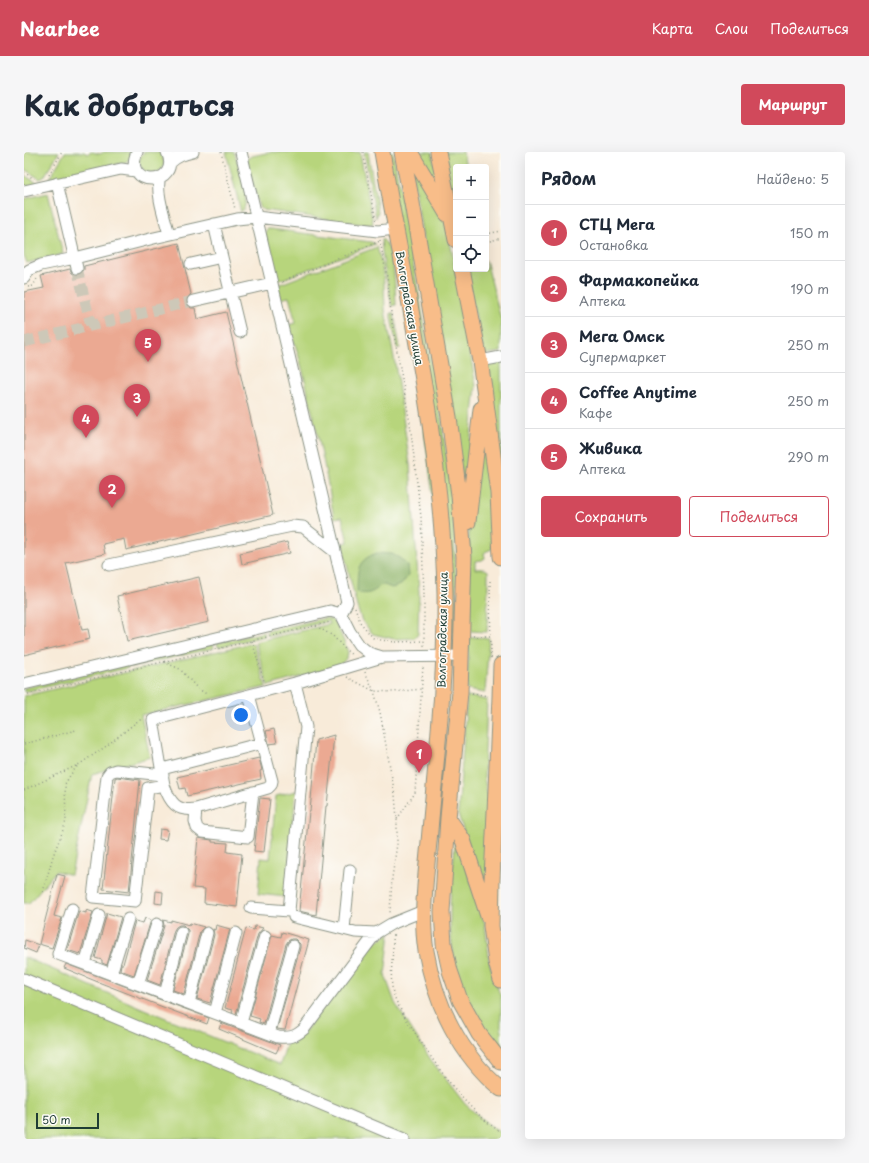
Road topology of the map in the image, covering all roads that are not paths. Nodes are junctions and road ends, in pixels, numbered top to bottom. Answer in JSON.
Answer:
{"nodes":[{"id":1,"x":193,"y":152,"type":"edge"},
{"id":2,"x":241,"y":152,"type":"edge"},
{"id":3,"x":382,"y":152,"type":"edge"},
{"id":4,"x":402,"y":152,"type":"edge"},
{"id":5,"x":410,"y":152,"type":"edge"},
{"id":6,"x":438,"y":152,"type":"edge"},
{"id":7,"x":136,"y":155,"type":"edge"},
{"id":8,"x":168,"y":156,"type":"edge"},
{"id":9,"x":121,"y":169,"type":"junction"},
{"id":10,"x":136,"y":171,"type":"junction"},
{"id":11,"x":160,"y":177,"type":"junction"},
{"id":12,"x":146,"y":178,"type":"junction"},
{"id":13,"x":53,"y":179,"type":"junction"},
{"id":14,"x":24,"y":191,"type":"edge"},
{"id":15,"x":158,"y":191,"type":"junction"},
{"id":16,"x":256,"y":217,"type":"junction"},
{"id":17,"x":214,"y":224,"type":"junction"},
{"id":18,"x":453,"y":224,"type":"joint"},
{"id":19,"x":395,"y":229,"type":"junction"},
{"id":20,"x":169,"y":234,"type":"junction"},
{"id":21,"x":222,"y":257,"type":"junction"},
{"id":22,"x":76,"y":263,"type":"junction"},
{"id":23,"x":191,"y":264,"type":"dead end"},
{"id":24,"x":463,"y":272,"type":"edge"},
{"id":25,"x":24,"y":278,"type":"edge"},
{"id":26,"x":272,"y":283,"type":"junction"},
{"id":27,"x":231,"y":292,"type":"junction"},
{"id":28,"x":193,"y":301,"type":"tunnel mouth"},
{"id":29,"x":240,"y":332,"type":"dead end"},
{"id":30,"x":501,"y":357,"type":"edge"},
{"id":31,"x":480,"y":361,"type":"junction"},
{"id":32,"x":484,"y":388,"type":"junction"},
{"id":33,"x":501,"y":544,"type":"edge"},
{"id":34,"x":336,"y":552,"type":"junction"},
{"id":35,"x":464,"y":557,"type":"junction"},
{"id":36,"x":501,"y":557,"type":"edge"},
{"id":37,"x":109,"y":565,"type":"dead end"},
{"id":38,"x":342,"y":616,"type":"junction"},
{"id":39,"x":443,"y":656,"type":"junction"},
{"id":40,"x":461,"y":656,"type":"junction"},
{"id":41,"x":382,"y":657,"type":"junction"},
{"id":42,"x":501,"y":665,"type":"edge"},
{"id":43,"x":295,"y":683,"type":"junction"},
{"id":44,"x":24,"y":684,"type":"edge"},
{"id":45,"x":249,"y":695,"type":"junction"},
{"id":46,"x":262,"y":743,"type":"junction"},
{"id":47,"x":163,"y":776,"type":"junction"},
{"id":48,"x":253,"y":792,"type":"junction"},
{"id":49,"x":196,"y":809,"type":"junction"},
{"id":50,"x":448,"y":818,"type":"junction"},
{"id":51,"x":350,"y":870,"type":"dead end"},
{"id":52,"x":251,"y":908,"type":"dead end"},
{"id":53,"x":72,"y":909,"type":"dead end"},
{"id":54,"x":424,"y":911,"type":"junction"},
{"id":55,"x":99,"y":915,"type":"dead end"},
{"id":56,"x":294,"y":917,"type":"dead end"},
{"id":57,"x":128,"y":919,"type":"dead end"},
{"id":58,"x":157,"y":924,"type":"dead end"},
{"id":59,"x":491,"y":926,"type":"junction"},
{"id":60,"x":344,"y":929,"type":"junction"},
{"id":61,"x":181,"y":932,"type":"dead end"},
{"id":62,"x":236,"y":932,"type":"dead end"},
{"id":63,"x":207,"y":933,"type":"dead end"},
{"id":64,"x":376,"y":933,"type":"junction"},
{"id":65,"x":265,"y":936,"type":"dead end"},
{"id":66,"x":293,"y":946,"type":"dead end"},
{"id":67,"x":85,"y":964,"type":"junction"},
{"id":68,"x":111,"y":974,"type":"junction"},
{"id":69,"x":24,"y":979,"type":"edge"},
{"id":70,"x":501,"y":980,"type":"edge"},
{"id":71,"x":138,"y":984,"type":"junction"},
{"id":72,"x":165,"y":994,"type":"junction"},
{"id":73,"x":189,"y":1003,"type":"junction"},
{"id":74,"x":215,"y":1013,"type":"junction"},
{"id":75,"x":241,"y":1023,"type":"junction"},
{"id":76,"x":269,"y":1033,"type":"junction"},
{"id":77,"x":501,"y":1062,"type":"edge"},
{"id":78,"x":501,"y":1089,"type":"edge"},
{"id":79,"x":404,"y":1139,"type":"edge"}],
"edges":[{"from":1,"to":8,"type":"street"},
{"from":2,"to":16,"type":"street"},
{"from":3,"to":19,"type":"main road","name":"Волгоградская улица"},
{"from":4,"to":35,"type":"main road","name":"Волгоградская улица"},
{"from":5,"to":18,"type":"main road"},
{"from":6,"to":18,"type":"main road"},
{"from":7,"to":9,"type":"street"},
{"from":7,"to":10,"type":"street"},
{"from":8,"to":11,"type":"street"},
{"from":9,"to":10,"type":"street"},
{"from":9,"to":13,"type":"street"},
{"from":10,"to":12,"type":"street"},
{"from":11,"to":12,"type":"street"},
{"from":11,"to":15,"type":"street"},
{"from":12,"to":15,"type":"street"},
{"from":13,"to":14,"type":"street"},
{"from":13,"to":22,"type":"street"},
{"from":15,"to":20,"type":"street"},
{"from":16,"to":17,"type":"street"},
{"from":16,"to":19,"type":"street"},
{"from":16,"to":26,"type":"street"},
{"from":17,"to":20,"type":"street"},
{"from":17,"to":21,"type":"street"},
{"from":19,"to":39,"type":"main road","name":"Волгоградская улица"},
{"from":20,"to":22,"type":"street"},
{"from":21,"to":23,"type":"street"},
{"from":21,"to":27,"type":"street"},
{"from":22,"to":25,"type":"street"},
{"from":24,"to":31,"type":"main road"},
{"from":26,"to":27,"type":"street"},
{"from":26,"to":34,"type":"street"},
{"from":27,"to":28,"type":"street"},
{"from":27,"to":29,"type":"street"},
{"from":30,"to":31,"type":"street"},
{"from":31,"to":32,"type":"main road"},
{"from":32,"to":33,"type":"main road"},
{"from":32,"to":35,"type":"main road"},
{"from":33,"to":36,"type":"main road"},
{"from":34,"to":37,"type":"street"},
{"from":34,"to":38,"type":"street"},
{"from":35,"to":40,"type":"main road","name":"Волгоградская улица"},
{"from":38,"to":41,"type":"street"},
{"from":38,"to":44,"type":"street"},
{"from":39,"to":40,"type":"street"},
{"from":39,"to":41,"type":"street"},
{"from":39,"to":54,"type":"main road","name":"Волгоградская улица"},
{"from":40,"to":50,"type":"main road","name":"Волгоградская улица"},
{"from":41,"to":43,"type":"street"},
{"from":42,"to":59,"type":"main road"},
{"from":43,"to":45,"type":"street"},
{"from":43,"to":52,"type":"street"},
{"from":45,"to":46,"type":"street"},
{"from":45,"to":47,"type":"street"},
{"from":46,"to":47,"type":"street"},
{"from":46,"to":48,"type":"street"},
{"from":47,"to":47,"type":"street"},
{"from":47,"to":49,"type":"street"},
{"from":48,"to":49,"type":"street"},
{"from":48,"to":49,"type":"street"},
{"from":50,"to":59,"type":"main road"},
{"from":50,"to":77,"type":"main road","name":"Волгоградская улица"},
{"from":51,"to":60,"type":"street"},
{"from":53,"to":67,"type":"street"},
{"from":54,"to":64,"type":"street"},
{"from":54,"to":78,"type":"main road","name":"Волгоградская улица"},
{"from":55,"to":67,"type":"street"},
{"from":56,"to":60,"type":"street"},
{"from":57,"to":68,"type":"street"},
{"from":58,"to":71,"type":"street"},
{"from":59,"to":70,"type":"main road"},
{"from":60,"to":64,"type":"street"},
{"from":61,"to":72,"type":"street"},
{"from":62,"to":74,"type":"street"},
{"from":63,"to":73,"type":"street"},
{"from":64,"to":76,"type":"street"},
{"from":65,"to":75,"type":"street"},
{"from":66,"to":76,"type":"street"},
{"from":67,"to":68,"type":"street"},
{"from":68,"to":71,"type":"street"},
{"from":69,"to":79,"type":"street"},
{"from":71,"to":72,"type":"street"},
{"from":72,"to":73,"type":"street"},
{"from":73,"to":74,"type":"street"},
{"from":74,"to":75,"type":"street"},
{"from":75,"to":76,"type":"street"}]}
